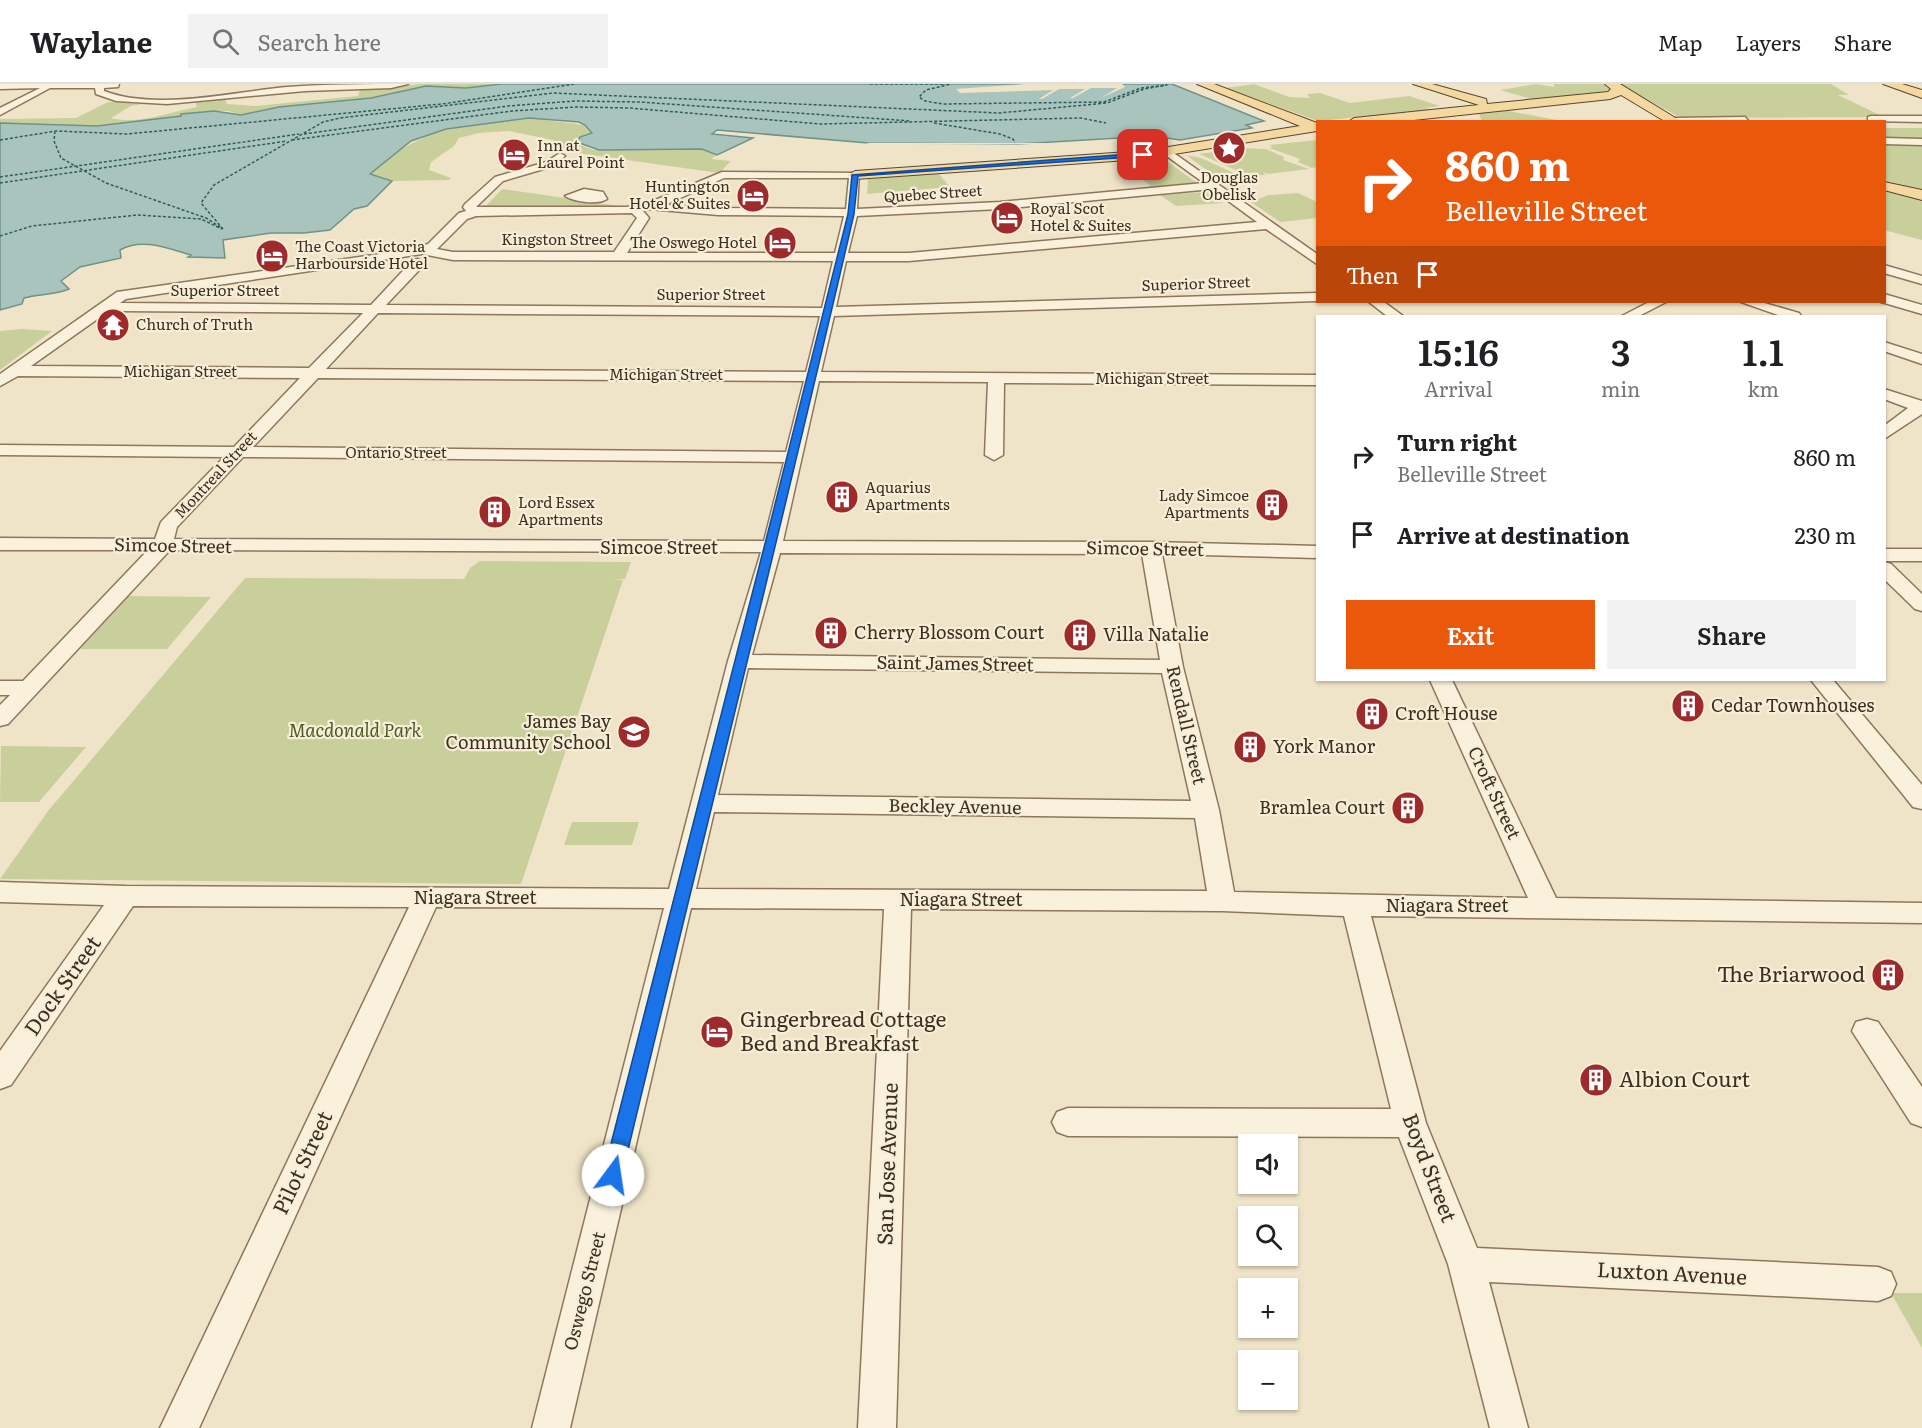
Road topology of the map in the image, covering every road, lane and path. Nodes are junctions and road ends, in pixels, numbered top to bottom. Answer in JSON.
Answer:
{"nodes":[{"id":1,"x":402,"y":84,"type":"edge"},
{"id":2,"x":1203,"y":84,"type":"edge"},
{"id":3,"x":1419,"y":84,"type":"edge"},
{"id":4,"x":1889,"y":84,"type":"edge"},
{"id":5,"x":122,"y":85,"type":"edge"},
{"id":6,"x":0,"y":86,"type":"edge"},
{"id":7,"x":100,"y":86,"type":"junction"},
{"id":8,"x":51,"y":87,"type":"junction"},
{"id":9,"x":1613,"y":89,"type":"edge"},
{"id":10,"x":1922,"y":94,"type":"edge"},
{"id":11,"x":1498,"y":107,"type":"junction"},
{"id":12,"x":0,"y":112,"type":"edge"},
{"id":13,"x":1541,"y":115,"type":"dead end"},
{"id":14,"x":1871,"y":119,"type":"dead end"},
{"id":15,"x":1922,"y":119,"type":"edge"},
{"id":16,"x":1373,"y":120,"type":"edge"},
{"id":17,"x":1674,"y":120,"type":"edge"},
{"id":18,"x":1291,"y":125,"type":"junction"},
{"id":19,"x":1316,"y":126,"type":"edge"},
{"id":20,"x":1886,"y":141,"type":"edge"},
{"id":21,"x":1922,"y":142,"type":"edge"},
{"id":22,"x":1168,"y":152,"type":"junction"},
{"id":23,"x":560,"y":156,"type":"dead end"},
{"id":24,"x":855,"y":175,"type":"junction"},
{"id":25,"x":1213,"y":186,"type":"junction"},
{"id":26,"x":1886,"y":187,"type":"edge"},
{"id":27,"x":1922,"y":195,"type":"edge"},
{"id":28,"x":598,"y":199,"type":"dead end"},
{"id":29,"x":651,"y":206,"type":"junction"},
{"id":30,"x":635,"y":210,"type":"junction"},
{"id":31,"x":475,"y":212,"type":"junction"},
{"id":32,"x":851,"y":214,"type":"junction"},
{"id":33,"x":1269,"y":225,"type":"junction"},
{"id":34,"x":618,"y":256,"type":"junction"},
{"id":35,"x":421,"y":257,"type":"junction"},
{"id":36,"x":840,"y":258,"type":"junction"},
{"id":37,"x":1316,"y":259,"type":"edge"},
{"id":38,"x":1886,"y":270,"type":"edge"},
{"id":39,"x":1922,"y":280,"type":"edge"},
{"id":40,"x":1316,"y":297,"type":"edge"},
{"id":41,"x":1886,"y":299,"type":"edge"},
{"id":42,"x":1377,"y":303,"type":"edge"},
{"id":43,"x":1657,"y":303,"type":"edge"},
{"id":44,"x":1751,"y":303,"type":"edge"},
{"id":45,"x":104,"y":307,"type":"junction"},
{"id":46,"x":375,"y":308,"type":"junction"},
{"id":47,"x":1645,"y":309,"type":"junction"},
{"id":48,"x":1922,"y":310,"type":"edge"},
{"id":49,"x":827,"y":312,"type":"junction"},
{"id":50,"x":1395,"y":315,"type":"edge"},
{"id":51,"x":1631,"y":315,"type":"edge"},
{"id":52,"x":1664,"y":315,"type":"edge"},
{"id":53,"x":1791,"y":315,"type":"edge"},
{"id":54,"x":1886,"y":347,"type":"edge"},
{"id":55,"x":1922,"y":359,"type":"edge"},
{"id":56,"x":14,"y":371,"type":"junction"},
{"id":57,"x":312,"y":373,"type":"junction"},
{"id":58,"x":810,"y":376,"type":"junction"},
{"id":59,"x":996,"y":378,"type":"junction"},
{"id":60,"x":1316,"y":380,"type":"edge"},
{"id":61,"x":0,"y":381,"type":"edge"},
{"id":62,"x":1886,"y":395,"type":"edge"},
{"id":63,"x":1921,"y":406,"type":"edge"},
{"id":64,"x":1886,"y":432,"type":"edge"},
{"id":65,"x":0,"y":450,"type":"edge"},
{"id":66,"x":237,"y":452,"type":"junction"},
{"id":67,"x":994,"y":455,"type":"dead end"},
{"id":68,"x":792,"y":457,"type":"junction"},
{"id":69,"x":0,"y":544,"type":"edge"},
{"id":70,"x":163,"y":546,"type":"junction"},
{"id":71,"x":772,"y":548,"type":"junction"},
{"id":72,"x":1151,"y":549,"type":"junction"},
{"id":73,"x":1316,"y":552,"type":"edge"},
{"id":74,"x":1886,"y":555,"type":"edge"},
{"id":75,"x":1922,"y":555,"type":"edge"},
{"id":76,"x":1886,"y":570,"type":"edge"},
{"id":77,"x":1922,"y":605,"type":"edge"},
{"id":78,"x":739,"y":661,"type":"junction"},
{"id":79,"x":1172,"y":667,"type":"junction"},
{"id":80,"x":1441,"y":681,"type":"edge"},
{"id":81,"x":1823,"y":681,"type":"edge"},
{"id":82,"x":0,"y":688,"type":"edge"},
{"id":83,"x":29,"y":688,"type":"junction"},
{"id":84,"x":0,"y":719,"type":"edge"},
{"id":85,"x":1922,"y":801,"type":"edge"},
{"id":86,"x":704,"y":803,"type":"junction"},
{"id":87,"x":1206,"y":810,"type":"junction"},
{"id":88,"x":0,"y":892,"type":"edge"},
{"id":89,"x":125,"y":896,"type":"junction"},
{"id":90,"x":427,"y":897,"type":"junction"},
{"id":91,"x":680,"y":898,"type":"junction"},
{"id":92,"x":898,"y":899,"type":"junction"},
{"id":93,"x":1222,"y":901,"type":"junction"},
{"id":94,"x":1355,"y":906,"type":"junction"},
{"id":95,"x":1546,"y":907,"type":"junction"},
{"id":96,"x":1922,"y":913,"type":"edge"},
{"id":97,"x":1868,"y":1031,"type":"dead end"},
{"id":98,"x":0,"y":1076,"type":"edge"},
{"id":99,"x":1922,"y":1113,"type":"edge"},
{"id":100,"x":1068,"y":1122,"type":"dead end"},
{"id":101,"x":1410,"y":1123,"type":"junction"},
{"id":102,"x":1466,"y":1264,"type":"junction"},
{"id":103,"x":1878,"y":1284,"type":"dead end"},
{"id":104,"x":179,"y":1428,"type":"edge"},
{"id":105,"x":552,"y":1428,"type":"edge"},
{"id":106,"x":877,"y":1428,"type":"edge"},
{"id":107,"x":1509,"y":1428,"type":"edge"}],
"edges":[{"from":1,"to":7,"type":"street"},
{"from":2,"to":18,"type":"main road"},
{"from":3,"to":11,"type":"main road"},
{"from":4,"to":10,"type":"main road"},
{"from":5,"to":7,"type":"street"},
{"from":6,"to":8,"type":"street"},
{"from":7,"to":8,"type":"street"},
{"from":8,"to":12,"type":"street"},
{"from":9,"to":11,"type":"main road"},
{"from":9,"to":17,"type":"main road"},
{"from":11,"to":13,"type":"main road"},
{"from":11,"to":16,"type":"main road"},
{"from":14,"to":15,"type":"street"},
{"from":18,"to":19,"type":"main road"},
{"from":18,"to":22,"type":"main road"},
{"from":20,"to":21,"type":"street"},
{"from":22,"to":24,"type":"main road"},
{"from":22,"to":25,"type":"street"},
{"from":23,"to":31,"type":"street","name":"Montreal Street"},
{"from":24,"to":29,"type":"street"},
{"from":24,"to":32,"type":"street","name":"Oswego Street"},
{"from":25,"to":32,"type":"street","name":"Quebec Street"},
{"from":25,"to":33,"type":"street"},
{"from":26,"to":27,"type":"main road"},
{"from":28,"to":29,"type":"street"},
{"from":29,"to":30,"type":"street","name":"Quebec Street"},
{"from":29,"to":32,"type":"street","name":"Quebec Street"},
{"from":30,"to":31,"type":"street","name":"Quebec Street"},
{"from":30,"to":34,"type":"street"},
{"from":31,"to":35,"type":"street","name":"Montreal Street"},
{"from":32,"to":36,"type":"street","name":"Oswego Street"},
{"from":33,"to":36,"type":"street","name":"Kingston Street"},
{"from":33,"to":37,"type":"street"},
{"from":34,"to":35,"type":"street","name":"Kingston Street"},
{"from":34,"to":36,"type":"street","name":"Kingston Street"},
{"from":35,"to":45,"type":"street","name":"Kingston Street"},
{"from":35,"to":46,"type":"street","name":"Montreal Street"},
{"from":36,"to":49,"type":"street","name":"Oswego Street"},
{"from":38,"to":39,"type":"street"},
{"from":40,"to":49,"type":"street","name":"Superior Street"},
{"from":41,"to":48,"type":"street"},
{"from":42,"to":50,"type":"street"},
{"from":43,"to":47,"type":"street"},
{"from":44,"to":53,"type":"street"},
{"from":45,"to":46,"type":"street","name":"Superior Street"},
{"from":45,"to":56,"type":"street","name":"Kingston Street"},
{"from":46,"to":49,"type":"street","name":"Superior Street"},
{"from":46,"to":57,"type":"street","name":"Montreal Street"},
{"from":47,"to":51,"type":"street"},
{"from":47,"to":52,"type":"street"},
{"from":49,"to":58,"type":"street","name":"Oswego Street"},
{"from":54,"to":55,"type":"street"},
{"from":56,"to":57,"type":"street","name":"Michigan Street"},
{"from":56,"to":61,"type":"street","name":"Kingston Street"},
{"from":57,"to":58,"type":"street","name":"Michigan Street"},
{"from":57,"to":66,"type":"street","name":"Montreal Street"},
{"from":58,"to":59,"type":"street","name":"Michigan Street"},
{"from":58,"to":68,"type":"street","name":"Oswego Street"},
{"from":59,"to":60,"type":"street","name":"Michigan Street"},
{"from":59,"to":67,"type":"street"},
{"from":62,"to":63,"type":"street"},
{"from":63,"to":64,"type":"street"},
{"from":65,"to":66,"type":"street","name":"Ontario Street"},
{"from":66,"to":68,"type":"street","name":"Ontario Street"},
{"from":66,"to":70,"type":"street","name":"Montreal Street"},
{"from":68,"to":71,"type":"street","name":"Oswego Street"},
{"from":69,"to":70,"type":"street","name":"Simcoe Street"},
{"from":70,"to":71,"type":"street","name":"Simcoe Street"},
{"from":70,"to":83,"type":"street","name":"Montreal Street"},
{"from":71,"to":72,"type":"street","name":"Simcoe Street"},
{"from":71,"to":78,"type":"street","name":"Oswego Street"},
{"from":72,"to":73,"type":"street","name":"Simcoe Street"},
{"from":72,"to":79,"type":"street","name":"Rendall Street"},
{"from":74,"to":75,"type":"street"},
{"from":76,"to":77,"type":"street"},
{"from":78,"to":79,"type":"street","name":"Saint James Street"},
{"from":78,"to":86,"type":"street","name":"Oswego Street"},
{"from":79,"to":87,"type":"street","name":"Rendall Street"},
{"from":80,"to":95,"type":"street","name":"Croft Street"},
{"from":81,"to":85,"type":"street"},
{"from":82,"to":83,"type":"street"},
{"from":83,"to":84,"type":"street","name":"Montreal Street"},
{"from":86,"to":87,"type":"street","name":"Beckley Avenue"},
{"from":86,"to":91,"type":"street","name":"Oswego Street"},
{"from":87,"to":93,"type":"street","name":"Rendall Street"},
{"from":88,"to":89,"type":"street","name":"Niagara Street"},
{"from":89,"to":90,"type":"street","name":"Niagara Street"},
{"from":89,"to":98,"type":"street","name":"Dock Street"},
{"from":90,"to":91,"type":"street","name":"Niagara Street"},
{"from":90,"to":104,"type":"street","name":"Pilot Street"},
{"from":91,"to":92,"type":"street","name":"Niagara Street"},
{"from":91,"to":105,"type":"street","name":"Oswego Street"},
{"from":92,"to":93,"type":"street","name":"Niagara Street"},
{"from":92,"to":106,"type":"street","name":"San Jose Avenue"},
{"from":93,"to":94,"type":"street","name":"Niagara Street"},
{"from":94,"to":95,"type":"street","name":"Niagara Street"},
{"from":94,"to":101,"type":"street","name":"Boyd Street"},
{"from":95,"to":96,"type":"street","name":"Niagara Street"},
{"from":97,"to":99,"type":"street"},
{"from":100,"to":101,"type":"street"},
{"from":101,"to":102,"type":"street","name":"Boyd Street"},
{"from":102,"to":103,"type":"street","name":"Luxton Avenue"},
{"from":102,"to":107,"type":"street","name":"Boyd Street"}]}
